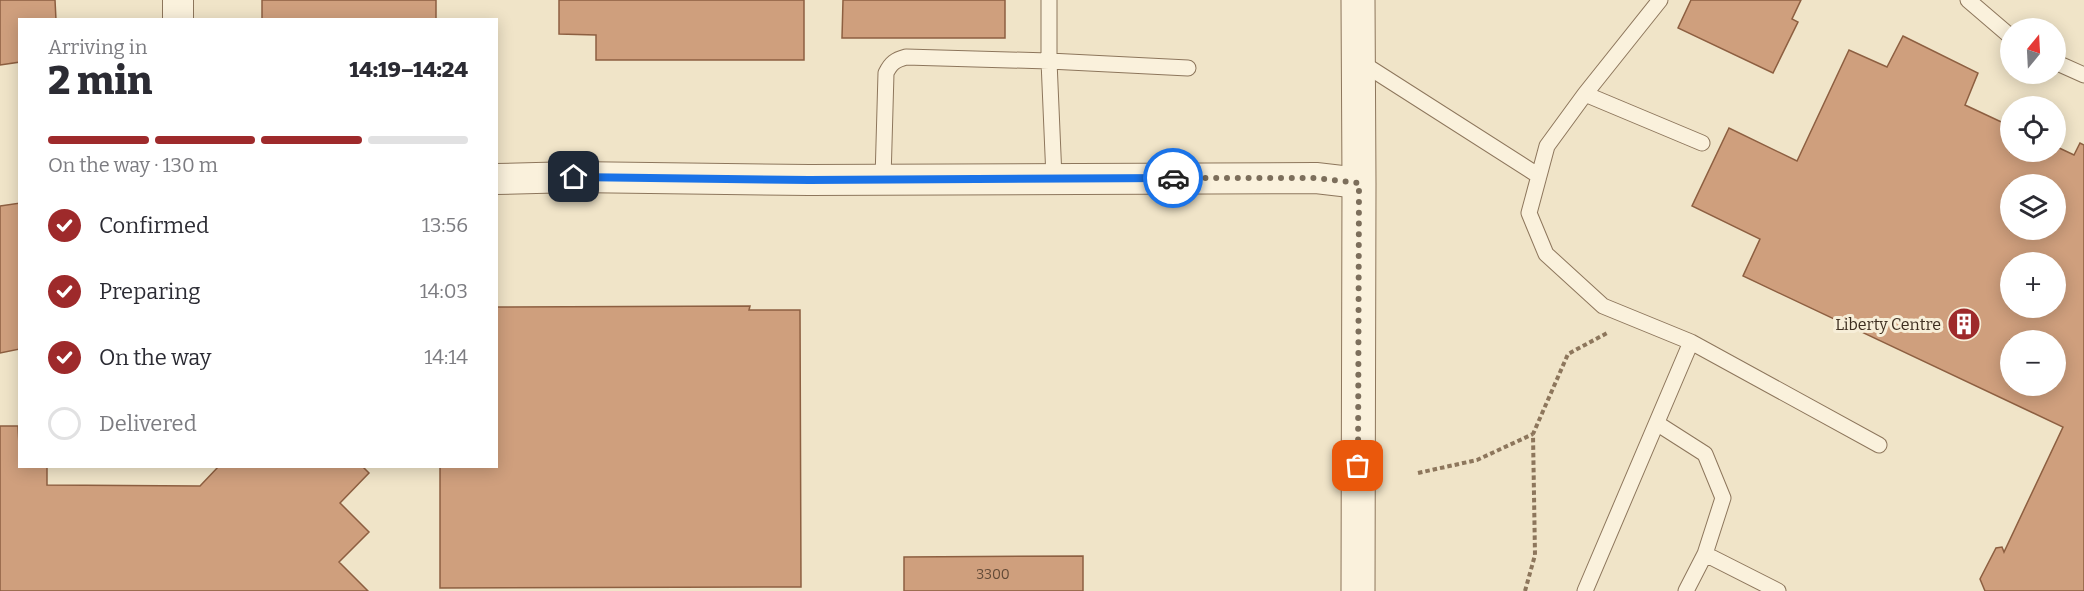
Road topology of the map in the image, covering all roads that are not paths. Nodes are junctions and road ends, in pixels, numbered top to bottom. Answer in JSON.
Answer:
{"nodes":[{"id":1,"x":178,"y":0,"type":"edge"},
{"id":2,"x":1049,"y":0,"type":"edge"},
{"id":3,"x":1358,"y":0,"type":"edge"},
{"id":4,"x":1660,"y":0,"type":"edge"},
{"id":5,"x":1968,"y":0,"type":"edge"},
{"id":6,"x":178,"y":18,"type":"edge"},
{"id":7,"x":2000,"y":27,"type":"edge"},
{"id":8,"x":1049,"y":61,"type":"junction"},
{"id":9,"x":1359,"y":61,"type":"junction"},
{"id":10,"x":2066,"y":67,"type":"edge"},
{"id":11,"x":1188,"y":68,"type":"dead end"},
{"id":12,"x":2084,"y":75,"type":"edge"},
{"id":13,"x":1585,"y":94,"type":"junction"},
{"id":14,"x":1702,"y":143,"type":"dead end"},
{"id":15,"x":1539,"y":176,"type":"junction"},
{"id":16,"x":498,"y":178,"type":"edge"},
{"id":17,"x":1054,"y":178,"type":"junction"},
{"id":18,"x":883,"y":180,"type":"junction"},
{"id":19,"x":1359,"y":183,"type":"junction"},
{"id":20,"x":1691,"y":342,"type":"junction"},
{"id":21,"x":1658,"y":424,"type":"junction"},
{"id":22,"x":1879,"y":445,"type":"dead end"},
{"id":23,"x":1705,"y":554,"type":"junction"},
{"id":24,"x":1772,"y":590,"type":"edge"},
{"id":25,"x":1358,"y":591,"type":"edge"},
{"id":26,"x":1585,"y":591,"type":"edge"},
{"id":27,"x":1686,"y":591,"type":"edge"}],
"edges":[{"from":1,"to":6,"type":"street"},
{"from":2,"to":8,"type":"lane"},
{"from":3,"to":9,"type":"street"},
{"from":4,"to":13,"type":"lane"},
{"from":5,"to":7,"type":"lane"},
{"from":8,"to":11,"type":"lane"},
{"from":8,"to":17,"type":"lane"},
{"from":8,"to":18,"type":"lane"},
{"from":9,"to":15,"type":"lane"},
{"from":9,"to":19,"type":"street"},
{"from":10,"to":12,"type":"lane"},
{"from":13,"to":14,"type":"lane"},
{"from":13,"to":15,"type":"lane"},
{"from":15,"to":20,"type":"lane"},
{"from":16,"to":18,"type":"street"},
{"from":17,"to":18,"type":"street"},
{"from":17,"to":19,"type":"street"},
{"from":19,"to":25,"type":"street"},
{"from":20,"to":21,"type":"lane"},
{"from":20,"to":22,"type":"lane"},
{"from":21,"to":23,"type":"lane"},
{"from":21,"to":26,"type":"lane"},
{"from":23,"to":24,"type":"lane"},
{"from":23,"to":27,"type":"lane"}]}
